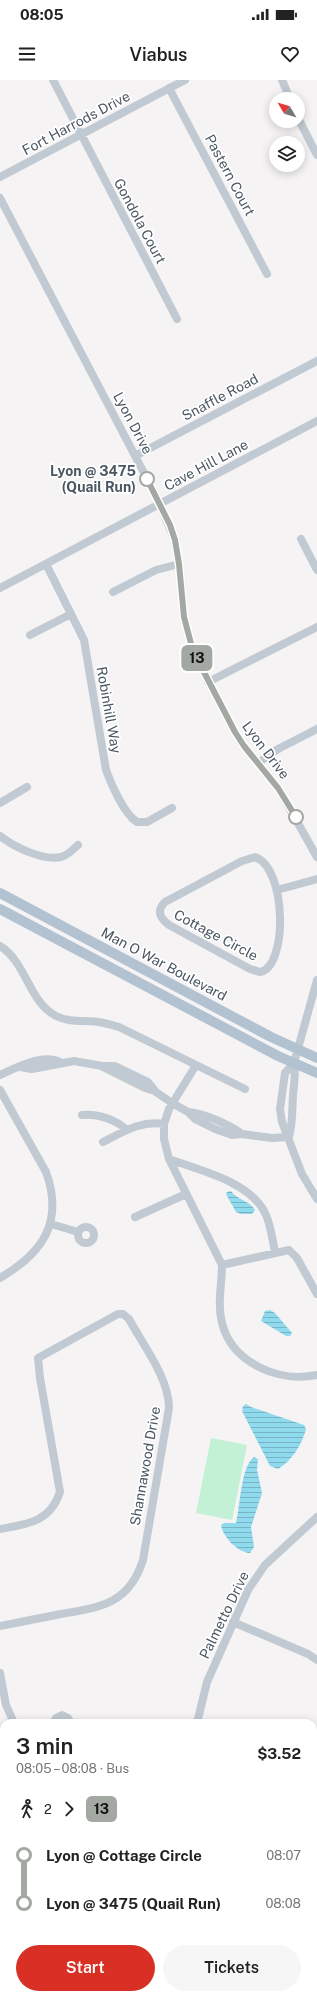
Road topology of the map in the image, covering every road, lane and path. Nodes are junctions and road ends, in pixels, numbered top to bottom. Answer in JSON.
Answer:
{"nodes":[{"id":1,"x":52,"y":80,"type":"edge"},
{"id":2,"x":185,"y":80,"type":"edge"},
{"id":3,"x":282,"y":80,"type":"edge"},
{"id":4,"x":169,"y":88,"type":"junction"},
{"id":5,"x":287,"y":92,"type":"edge"},
{"id":6,"x":303,"y":128,"type":"edge"},
{"id":7,"x":81,"y":135,"type":"junction"},
{"id":8,"x":317,"y":155,"type":"edge"},
{"id":9,"x":0,"y":177,"type":"edge"},
{"id":10,"x":0,"y":198,"type":"edge"},
{"id":11,"x":267,"y":274,"type":"dead end"},
{"id":12,"x":177,"y":319,"type":"dead end"},
{"id":13,"x":317,"y":361,"type":"edge"},
{"id":14,"x":317,"y":421,"type":"edge"},
{"id":15,"x":135,"y":456,"type":"junction"},
{"id":16,"x":160,"y":504,"type":"junction"},
{"id":17,"x":301,"y":538,"type":"dead end"},
{"id":18,"x":46,"y":564,"type":"junction"},
{"id":19,"x":179,"y":564,"type":"junction"},
{"id":20,"x":317,"y":570,"type":"edge"},
{"id":21,"x":0,"y":588,"type":"edge"},
{"id":22,"x":113,"y":592,"type":"dead end"},
{"id":23,"x":71,"y":614,"type":"junction"},
{"id":24,"x":317,"y":627,"type":"edge"},
{"id":25,"x":30,"y":635,"type":"dead end"},
{"id":26,"x":208,"y":682,"type":"junction"},
{"id":27,"x":317,"y":729,"type":"edge"},
{"id":28,"x":258,"y":763,"type":"junction"},
{"id":29,"x":27,"y":787,"type":"dead end"},
{"id":30,"x":0,"y":803,"type":"edge"},
{"id":31,"x":172,"y":808,"type":"dead end"},
{"id":32,"x":0,"y":836,"type":"edge"},
{"id":33,"x":78,"y":844,"type":"dead end"},
{"id":34,"x":317,"y":857,"type":"edge"},
{"id":35,"x":317,"y":879,"type":"edge"},
{"id":36,"x":277,"y":890,"type":"junction"},
{"id":37,"x":0,"y":893,"type":"edge"},
{"id":38,"x":0,"y":909,"type":"edge"},
{"id":39,"x":0,"y":946,"type":"edge"},
{"id":40,"x":317,"y":980,"type":"edge"},
{"id":41,"x":298,"y":1049,"type":"junction"},
{"id":42,"x":317,"y":1058,"type":"edge"},
{"id":43,"x":294,"y":1063,"type":"junction"},
{"id":44,"x":196,"y":1065,"type":"junction"},
{"id":45,"x":317,"y":1073,"type":"edge"},
{"id":46,"x":0,"y":1075,"type":"edge"},
{"id":47,"x":244,"y":1089,"type":"dead end"},
{"id":48,"x":0,"y":1090,"type":"edge"},
{"id":49,"x":172,"y":1103,"type":"junction"},
{"id":50,"x":82,"y":1115,"type":"dead end"},
{"id":51,"x":164,"y":1124,"type":"junction"},
{"id":52,"x":127,"y":1130,"type":"junction"},
{"id":53,"x":289,"y":1137,"type":"junction"},
{"id":54,"x":103,"y":1142,"type":"dead end"},
{"id":55,"x":169,"y":1159,"type":"junction"},
{"id":56,"x":186,"y":1194,"type":"junction"},
{"id":57,"x":317,"y":1199,"type":"edge"},
{"id":58,"x":135,"y":1218,"type":"dead end"},
{"id":59,"x":51,"y":1224,"type":"junction"},
{"id":60,"x":78,"y":1232,"type":"dead end"},
{"id":61,"x":275,"y":1252,"type":"junction"},
{"id":62,"x":222,"y":1265,"type":"junction"},
{"id":63,"x":0,"y":1278,"type":"edge"},
{"id":64,"x":317,"y":1294,"type":"edge"},
{"id":65,"x":317,"y":1375,"type":"edge"},
{"id":66,"x":317,"y":1517,"type":"edge"},
{"id":67,"x":0,"y":1529,"type":"edge"},
{"id":68,"x":234,"y":1622,"type":"junction"},
{"id":69,"x":0,"y":1626,"type":"edge"},
{"id":70,"x":317,"y":1660,"type":"edge"},
{"id":71,"x":0,"y":1673,"type":"edge"},
{"id":72,"x":0,"y":1698,"type":"edge"},
{"id":73,"x":6,"y":1705,"type":"junction"},
{"id":74,"x":12,"y":1719,"type":"edge"},
{"id":75,"x":56,"y":1719,"type":"edge"},
{"id":76,"x":69,"y":1719,"type":"edge"},
{"id":77,"x":198,"y":1719,"type":"edge"}],
"edges":[{"from":1,"to":7,"type":"street","name":"Gondola Court"},
{"from":2,"to":4,"type":"street","name":"Fort Harrods Drive"},
{"from":3,"to":5,"type":"street"},
{"from":4,"to":7,"type":"street","name":"Fort Harrods Drive"},
{"from":4,"to":11,"type":"street","name":"Pastern Court"},
{"from":6,"to":8,"type":"street"},
{"from":7,"to":9,"type":"street","name":"Fort Harrods Drive"},
{"from":7,"to":12,"type":"street","name":"Gondola Court"},
{"from":10,"to":15,"type":"street","name":"Lyon Drive"},
{"from":13,"to":15,"type":"street","name":"Snaffle Road"},
{"from":14,"to":16,"type":"street","name":"Cave Hill Lane"},
{"from":15,"to":16,"type":"street","name":"Lyon Drive"},
{"from":16,"to":18,"type":"street","name":"Cave Hill Lane"},
{"from":16,"to":19,"type":"street","name":"Lyon Drive"},
{"from":17,"to":20,"type":"street"},
{"from":18,"to":21,"type":"street","name":"Cave Hill Lane"},
{"from":18,"to":23,"type":"street","name":"Robinhill Way"},
{"from":19,"to":22,"type":"street"},
{"from":19,"to":26,"type":"street","name":"Lyon Drive"},
{"from":23,"to":25,"type":"street"},
{"from":23,"to":31,"type":"street","name":"Robinhill Way"},
{"from":24,"to":26,"type":"street"},
{"from":26,"to":28,"type":"street","name":"Lyon Drive"},
{"from":27,"to":28,"type":"street"},
{"from":28,"to":34,"type":"street","name":"Lyon Drive"},
{"from":29,"to":30,"type":"street"},
{"from":32,"to":33,"type":"street"},
{"from":35,"to":36,"type":"street"},
{"from":36,"to":36,"type":"street","name":"Cottage Circle"},
{"from":37,"to":41,"type":"main road","name":"Man O War Boulevard"},
{"from":38,"to":43,"type":"main road","name":"Man O War Boulevard"},
{"from":39,"to":44,"type":"street"},
{"from":40,"to":41,"type":"street"},
{"from":41,"to":42,"type":"main road","name":"Man O War Boulevard"},
{"from":41,"to":43,"type":"street"},
{"from":43,"to":45,"type":"main road","name":"Man O War Boulevard"},
{"from":43,"to":53,"type":"street"},
{"from":43,"to":53,"type":"street"},
{"from":44,"to":47,"type":"street"},
{"from":44,"to":49,"type":"street"},
{"from":46,"to":49,"type":"street"},
{"from":48,"to":59,"type":"street"},
{"from":49,"to":51,"type":"street"},
{"from":49,"to":53,"type":"street"},
{"from":50,"to":52,"type":"street"},
{"from":51,"to":52,"type":"street"},
{"from":51,"to":55,"type":"street"},
{"from":52,"to":54,"type":"street"},
{"from":53,"to":57,"type":"street"},
{"from":55,"to":56,"type":"street"},
{"from":55,"to":61,"type":"street"},
{"from":56,"to":58,"type":"street"},
{"from":56,"to":62,"type":"street"},
{"from":59,"to":60,"type":"street"},
{"from":59,"to":63,"type":"street"},
{"from":61,"to":62,"type":"street"},
{"from":61,"to":64,"type":"street"},
{"from":62,"to":65,"type":"street"},
{"from":66,"to":68,"type":"street","name":"Palmetto Drive"},
{"from":67,"to":69,"type":"street","name":"Shannawood Drive"},
{"from":68,"to":70,"type":"street"},
{"from":68,"to":77,"type":"street","name":"Palmetto Drive"},
{"from":71,"to":73,"type":"street"},
{"from":72,"to":73,"type":"street"},
{"from":73,"to":74,"type":"street"},
{"from":75,"to":76,"type":"street"}]}
